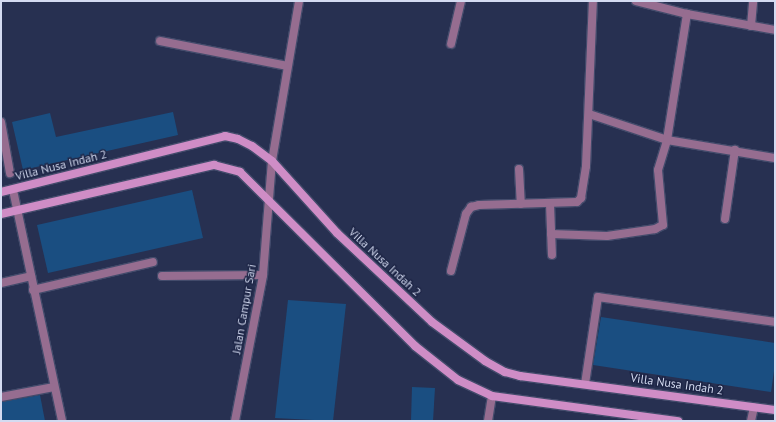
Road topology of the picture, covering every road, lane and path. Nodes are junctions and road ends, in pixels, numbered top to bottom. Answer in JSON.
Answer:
{"nodes":[{"id":1,"x":299,"y":1,"type":"edge"},
{"id":2,"x":461,"y":1,"type":"edge"},
{"id":3,"x":593,"y":1,"type":"edge"},
{"id":4,"x":636,"y":1,"type":"edge"},
{"id":5,"x":754,"y":1,"type":"edge"},
{"id":6,"x":687,"y":14,"type":"junction"},
{"id":7,"x":751,"y":26,"type":"junction"},
{"id":8,"x":775,"y":30,"type":"edge"},
{"id":9,"x":160,"y":42,"type":"dead end"},
{"id":10,"x":451,"y":44,"type":"dead end"},
{"id":11,"x":288,"y":66,"type":"junction"},
{"id":12,"x":589,"y":114,"type":"junction"},
{"id":13,"x":1,"y":122,"type":"edge"},
{"id":14,"x":667,"y":140,"type":"junction"},
{"id":15,"x":735,"y":150,"type":"junction"},
{"id":16,"x":775,"y":158,"type":"edge"},
{"id":17,"x":272,"y":161,"type":"junction"},
{"id":18,"x":519,"y":169,"type":"dead end"},
{"id":19,"x":10,"y":172,"type":"dead end"},
{"id":20,"x":13,"y":190,"type":"junction"},
{"id":21,"x":1,"y":192,"type":"edge"},
{"id":22,"x":270,"y":200,"type":"junction"},
{"id":23,"x":521,"y":204,"type":"junction"},
{"id":24,"x":550,"y":204,"type":"junction"},
{"id":25,"x":16,"y":210,"type":"junction"},
{"id":26,"x":1,"y":214,"type":"edge"},
{"id":27,"x":725,"y":219,"type":"dead end"},
{"id":28,"x":551,"y":234,"type":"junction"},
{"id":29,"x":552,"y":255,"type":"dead end"},
{"id":30,"x":153,"y":262,"type":"dead end"},
{"id":31,"x":451,"y":271,"type":"dead end"},
{"id":32,"x":263,"y":275,"type":"junction"},
{"id":33,"x":31,"y":276,"type":"junction"},
{"id":34,"x":162,"y":276,"type":"dead end"},
{"id":35,"x":1,"y":283,"type":"edge"},
{"id":36,"x":33,"y":290,"type":"junction"},
{"id":37,"x":775,"y":322,"type":"edge"},
{"id":38,"x":585,"y":384,"type":"junction"},
{"id":39,"x":54,"y":387,"type":"junction"},
{"id":40,"x":492,"y":396,"type":"junction"},
{"id":41,"x":1,"y":397,"type":"edge"},
{"id":42,"x":754,"y":407,"type":"junction"},
{"id":43,"x":775,"y":410,"type":"edge"},
{"id":44,"x":62,"y":421,"type":"edge"},
{"id":45,"x":235,"y":421,"type":"edge"},
{"id":46,"x":488,"y":421,"type":"edge"},
{"id":47,"x":678,"y":421,"type":"edge"},
{"id":48,"x":751,"y":421,"type":"edge"}],
"edges":[{"from":1,"to":11,"type":"street","name":"Jalan Campur Sari"},
{"from":2,"to":10,"type":"street"},
{"from":3,"to":12,"type":"street"},
{"from":4,"to":6,"type":"street"},
{"from":5,"to":7,"type":"street"},
{"from":6,"to":7,"type":"street"},
{"from":6,"to":14,"type":"street"},
{"from":7,"to":8,"type":"street"},
{"from":9,"to":11,"type":"street"},
{"from":11,"to":17,"type":"street","name":"Jalan Campur Sari"},
{"from":12,"to":14,"type":"street"},
{"from":12,"to":24,"type":"street"},
{"from":13,"to":19,"type":"street"},
{"from":14,"to":15,"type":"street"},
{"from":14,"to":28,"type":"street"},
{"from":15,"to":16,"type":"street"},
{"from":15,"to":27,"type":"street"},
{"from":17,"to":20,"type":"street","name":"Villa Nusa Indah 2"},
{"from":17,"to":22,"type":"street","name":"Jalan Campur Sari"},
{"from":17,"to":38,"type":"street","name":"Villa Nusa Indah 2"},
{"from":18,"to":23,"type":"street"},
{"from":20,"to":21,"type":"street","name":"Villa Nusa Indah 2"},
{"from":20,"to":25,"type":"street"},
{"from":22,"to":25,"type":"street"},
{"from":22,"to":32,"type":"street","name":"Jalan Campur Sari"},
{"from":22,"to":40,"type":"street"},
{"from":23,"to":24,"type":"street"},
{"from":23,"to":31,"type":"street"},
{"from":24,"to":28,"type":"street"},
{"from":25,"to":26,"type":"street"},
{"from":25,"to":33,"type":"street"},
{"from":28,"to":29,"type":"street"},
{"from":30,"to":36,"type":"street"},
{"from":32,"to":34,"type":"street"},
{"from":32,"to":45,"type":"street","name":"Jalan Campur Sari"},
{"from":33,"to":35,"type":"street"},
{"from":33,"to":36,"type":"street"},
{"from":36,"to":39,"type":"street"},
{"from":37,"to":38,"type":"street"},
{"from":38,"to":42,"type":"street","name":"Villa Nusa Indah 2"},
{"from":39,"to":41,"type":"street"},
{"from":39,"to":44,"type":"street"},
{"from":40,"to":46,"type":"street"},
{"from":40,"to":47,"type":"street"},
{"from":42,"to":43,"type":"street","name":"Villa Nusa Indah 2"},
{"from":42,"to":48,"type":"street"}]}
